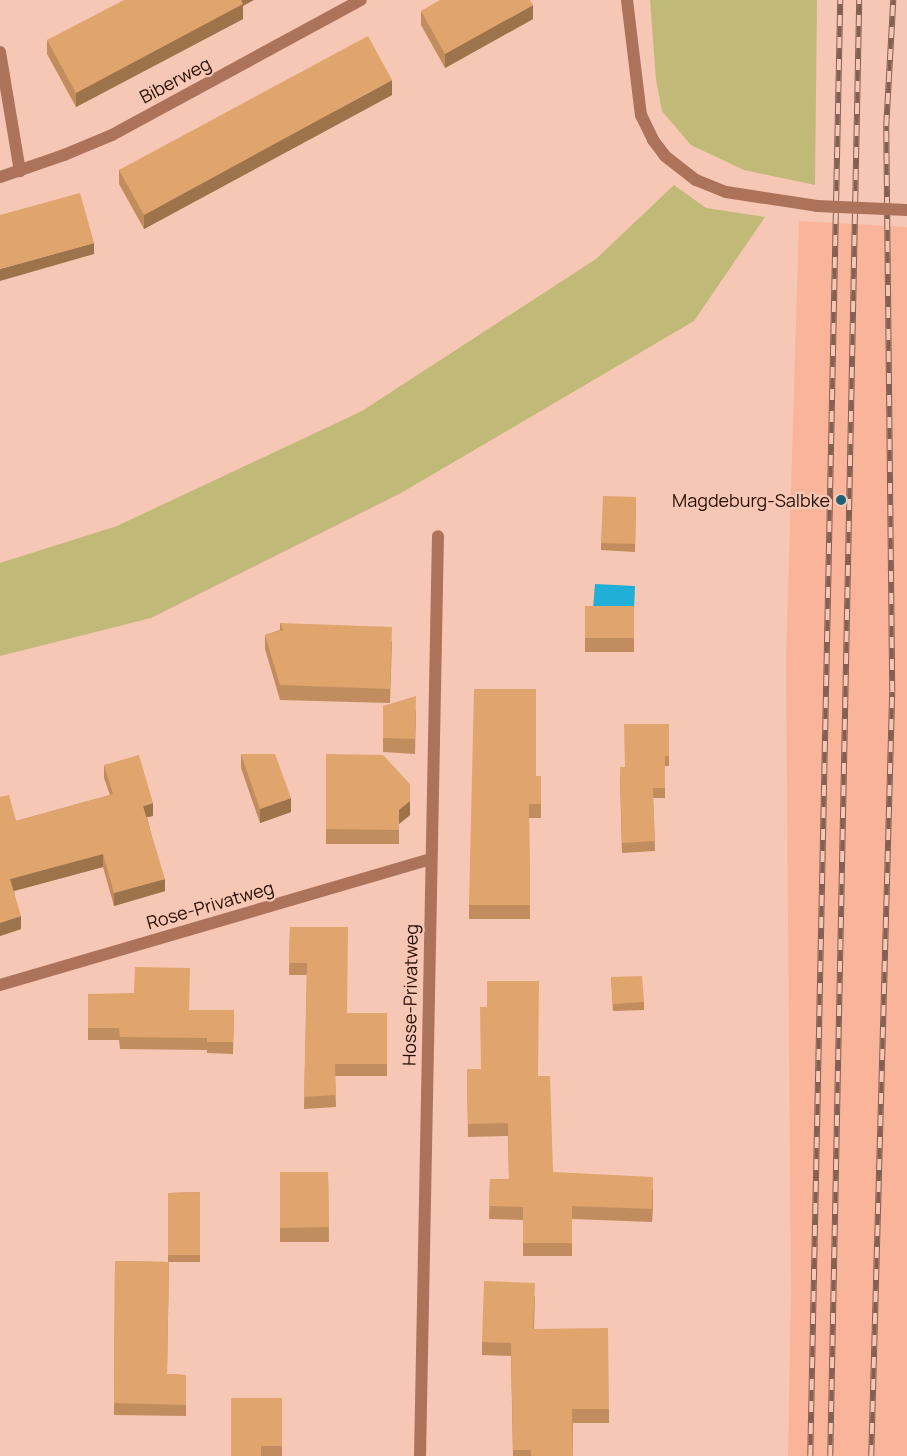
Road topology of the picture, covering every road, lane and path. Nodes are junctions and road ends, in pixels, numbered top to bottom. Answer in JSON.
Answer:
{"nodes":[{"id":1,"x":361,"y":0,"type":"edge"},
{"id":2,"x":626,"y":0,"type":"edge"},
{"id":3,"x":0,"y":52,"type":"edge"},
{"id":4,"x":20,"y":171,"type":"junction"},
{"id":5,"x":0,"y":177,"type":"edge"},
{"id":6,"x":907,"y":210,"type":"edge"},
{"id":7,"x":438,"y":536,"type":"dead end"},
{"id":8,"x":430,"y":859,"type":"junction"},
{"id":9,"x":0,"y":985,"type":"edge"},
{"id":10,"x":420,"y":1456,"type":"edge"}],
"edges":[{"from":1,"to":4,"type":"street","name":"Biberweg"},
{"from":2,"to":6,"type":"street","bridge":true},
{"from":3,"to":4,"type":"street"},
{"from":4,"to":5,"type":"street","name":"Biberweg"},
{"from":7,"to":8,"type":"street","name":"Hosse-Privatweg"},
{"from":8,"to":9,"type":"street","name":"Rose-Privatweg"},
{"from":8,"to":10,"type":"street","name":"Hosse-Privatweg"}]}
